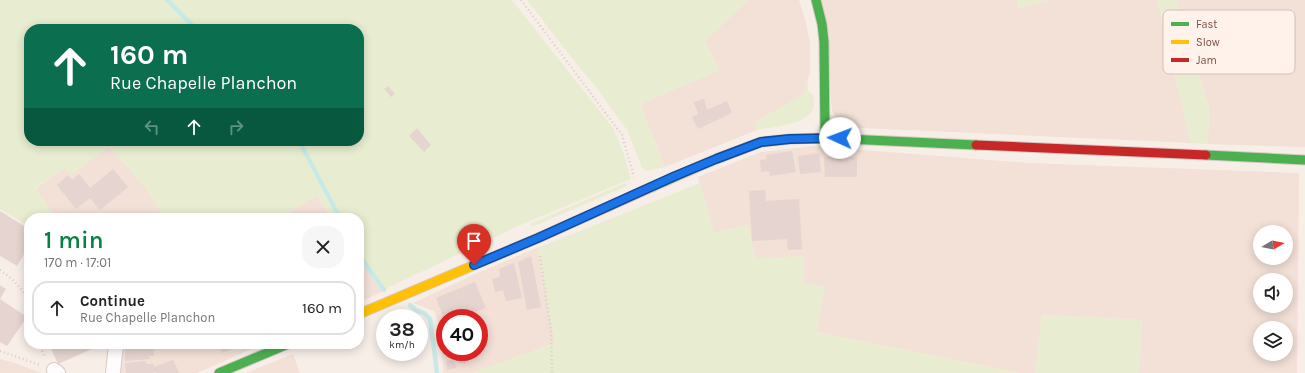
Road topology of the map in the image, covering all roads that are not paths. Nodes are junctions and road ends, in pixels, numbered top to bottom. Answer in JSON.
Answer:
{"nodes":[{"id":1,"x":816,"y":0,"type":"edge"},
{"id":2,"x":825,"y":138,"type":"junction"},
{"id":3,"x":1305,"y":160,"type":"edge"},
{"id":4,"x":364,"y":312,"type":"edge"},
{"id":5,"x":116,"y":349,"type":"edge"},
{"id":6,"x":276,"y":349,"type":"edge"},
{"id":7,"x":114,"y":373,"type":"edge"},
{"id":8,"x":220,"y":373,"type":"edge"}],
"edges":[{"from":1,"to":2,"type":"street"},
{"from":2,"to":3,"type":"street"},
{"from":2,"to":4,"type":"street"},
{"from":5,"to":7,"type":"street"},
{"from":6,"to":8,"type":"street"}]}
